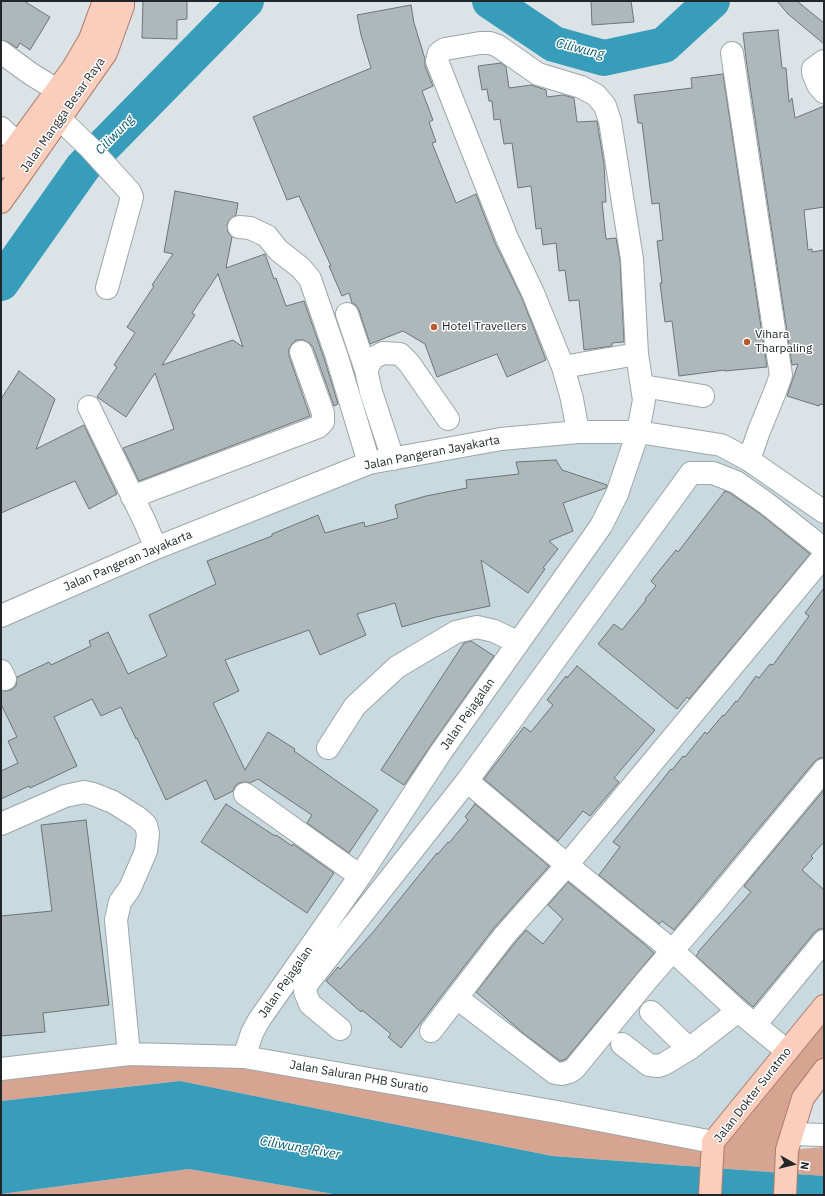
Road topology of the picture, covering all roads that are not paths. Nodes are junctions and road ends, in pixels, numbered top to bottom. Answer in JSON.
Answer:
{"nodes":[{"id":1,"x":104,"y":1,"type":"edge"},
{"id":2,"x":123,"y":1,"type":"edge"},
{"id":3,"x":1,"y":52,"type":"edge"},
{"id":4,"x":732,"y":53,"type":"dead end"},
{"id":5,"x":824,"y":61,"type":"edge"},
{"id":6,"x":57,"y":90,"type":"junction"},
{"id":7,"x":824,"y":92,"type":"edge"},
{"id":8,"x":59,"y":118,"type":"junction"},
{"id":9,"x":1,"y":128,"type":"edge"},
{"id":10,"x":18,"y":144,"type":"junction"},
{"id":11,"x":1,"y":167,"type":"edge"},
{"id":12,"x":1,"y":202,"type":"edge"},
{"id":13,"x":239,"y":226,"type":"dead end"},
{"id":14,"x":107,"y":288,"type":"dead end"},
{"id":15,"x":347,"y":314,"type":"dead end"},
{"id":16,"x":302,"y":352,"type":"dead end"},
{"id":17,"x":637,"y":354,"type":"junction"},
{"id":18,"x":563,"y":367,"type":"junction"},
{"id":19,"x":366,"y":370,"type":"junction"},
{"id":20,"x":436,"y":383,"type":"dead end"},
{"id":21,"x":643,"y":386,"type":"junction"},
{"id":22,"x":702,"y":396,"type":"dead end"},
{"id":23,"x":89,"y":407,"type":"dead end"},
{"id":24,"x":448,"y":419,"type":"junction"},
{"id":25,"x":578,"y":432,"type":"junction"},
{"id":26,"x":638,"y":432,"type":"junction"},
{"id":27,"x":458,"y":447,"type":"junction"},
{"id":28,"x":394,"y":459,"type":"junction"},
{"id":29,"x":749,"y":460,"type":"junction"},
{"id":30,"x":369,"y":463,"type":"junction"},
{"id":31,"x":132,"y":497,"type":"junction"},
{"id":32,"x":824,"y":512,"type":"edge"},
{"id":33,"x":156,"y":548,"type":"junction"},
{"id":34,"x":824,"y":549,"type":"edge"},
{"id":35,"x":824,"y":556,"type":"edge"},
{"id":36,"x":1,"y":616,"type":"edge"},
{"id":37,"x":517,"y":642,"type":"junction"},
{"id":38,"x":328,"y":748,"type":"dead end"},
{"id":39,"x":824,"y":770,"type":"edge"},
{"id":40,"x":467,"y":781,"type":"junction"},
{"id":41,"x":245,"y":794,"type":"dead end"},
{"id":42,"x":1,"y":824,"type":"edge"},
{"id":43,"x":567,"y":865,"type":"junction"},
{"id":44,"x":360,"y":876,"type":"junction"},
{"id":45,"x":824,"y":941,"type":"edge"},
{"id":46,"x":672,"y":951,"type":"junction"},
{"id":47,"x":457,"y":998,"type":"junction"},
{"id":48,"x":824,"y":1006,"type":"edge"},
{"id":49,"x":738,"y":1011,"type":"junction"},
{"id":50,"x":651,"y":1012,"type":"dead end"},
{"id":51,"x":755,"y":1025,"type":"junction"},
{"id":52,"x":340,"y":1029,"type":"dead end"},
{"id":53,"x":431,"y":1031,"type":"dead end"},
{"id":54,"x":622,"y":1044,"type":"dead end"},
{"id":55,"x":690,"y":1049,"type":"junction"},
{"id":56,"x":787,"y":1051,"type":"junction"},
{"id":57,"x":130,"y":1054,"type":"junction"},
{"id":58,"x":244,"y":1057,"type":"junction"},
{"id":59,"x":1,"y":1069,"type":"edge"},
{"id":60,"x":824,"y":1070,"type":"edge"},
{"id":61,"x":792,"y":1134,"type":"junction"},
{"id":62,"x":824,"y":1134,"type":"edge"},
{"id":63,"x":713,"y":1145,"type":"junction"},
{"id":64,"x":710,"y":1195,"type":"edge"},
{"id":65,"x":784,"y":1195,"type":"edge"}],
"edges":[{"from":1,"to":6,"type":"main road","name":"Jalan Mangga Besar Raya"},
{"from":2,"to":8,"type":"main road","name":"Jalan Mangga Besar Raya"},
{"from":3,"to":6,"type":"street"},
{"from":4,"to":29,"type":"street"},
{"from":5,"to":7,"type":"street"},
{"from":6,"to":10,"type":"main road","name":"Jalan Mangga Besar Raya"},
{"from":8,"to":12,"type":"main road","name":"Jalan Mangga Besar Raya"},
{"from":8,"to":14,"type":"street"},
{"from":9,"to":10,"type":"street"},
{"from":10,"to":11,"type":"main road","name":"Jalan Mangga Besar Raya"},
{"from":13,"to":30,"type":"street"},
{"from":15,"to":19,"type":"street"},
{"from":16,"to":31,"type":"street"},
{"from":17,"to":18,"type":"street"},
{"from":17,"to":18,"type":"street","name":"Jalan Pejagalan"},
{"from":17,"to":21,"type":"street","name":"Jalan Pejagalan"},
{"from":18,"to":25,"type":"street"},
{"from":19,"to":24,"type":"street"},
{"from":19,"to":28,"type":"street"},
{"from":20,"to":24,"type":"street"},
{"from":21,"to":22,"type":"street"},
{"from":21,"to":26,"type":"street","name":"Jalan Pejagalan"},
{"from":23,"to":31,"type":"street"},
{"from":24,"to":27,"type":"street"},
{"from":25,"to":26,"type":"street","name":"Jalan Pangeran Jayakarta"},
{"from":25,"to":27,"type":"street","name":"Jalan Pangeran Jayakarta"},
{"from":26,"to":29,"type":"street","name":"Jalan Pangeran Jayakarta"},
{"from":26,"to":37,"type":"street","name":"Jalan Pejagalan"},
{"from":27,"to":28,"type":"street","name":"Jalan Pangeran Jayakarta"},
{"from":28,"to":30,"type":"street","name":"Jalan Pangeran Jayakarta"},
{"from":29,"to":32,"type":"street","name":"Jalan Pangeran Jayakarta"},
{"from":30,"to":33,"type":"street","name":"Jalan Pangeran Jayakarta"},
{"from":31,"to":33,"type":"street"},
{"from":33,"to":36,"type":"street","name":"Jalan Pangeran Jayakarta"},
{"from":34,"to":40,"type":"street"},
{"from":35,"to":43,"type":"street"},
{"from":37,"to":38,"type":"street"},
{"from":37,"to":44,"type":"street","name":"Jalan Pejagalan"},
{"from":39,"to":46,"type":"street"},
{"from":40,"to":43,"type":"street"},
{"from":40,"to":52,"type":"street"},
{"from":41,"to":44,"type":"street"},
{"from":42,"to":57,"type":"street"},
{"from":43,"to":46,"type":"street"},
{"from":43,"to":47,"type":"street"},
{"from":44,"to":58,"type":"street","name":"Jalan Pejagalan"},
{"from":45,"to":51,"type":"street"},
{"from":46,"to":47,"type":"street"},
{"from":46,"to":49,"type":"street"},
{"from":47,"to":53,"type":"street"},
{"from":48,"to":56,"type":"main road","name":"Jalan Dokter Suratmo"},
{"from":49,"to":51,"type":"street"},
{"from":49,"to":55,"type":"street"},
{"from":50,"to":55,"type":"street"},
{"from":51,"to":56,"type":"street"},
{"from":54,"to":55,"type":"street"},
{"from":56,"to":63,"type":"main road","name":"Jalan Dokter Suratmo"},
{"from":57,"to":58,"type":"street","name":"Jalan Saluran PHB Suratio"},
{"from":57,"to":59,"type":"street","name":"Jalan Saluran PHB Suratio"},
{"from":58,"to":63,"type":"street","name":"Jalan Saluran PHB Suratio"},
{"from":60,"to":61,"type":"main road"},
{"from":61,"to":62,"type":"street"},
{"from":61,"to":65,"type":"main road"},
{"from":63,"to":64,"type":"main road","name":"Jalan Dokter Suratmo"}]}
